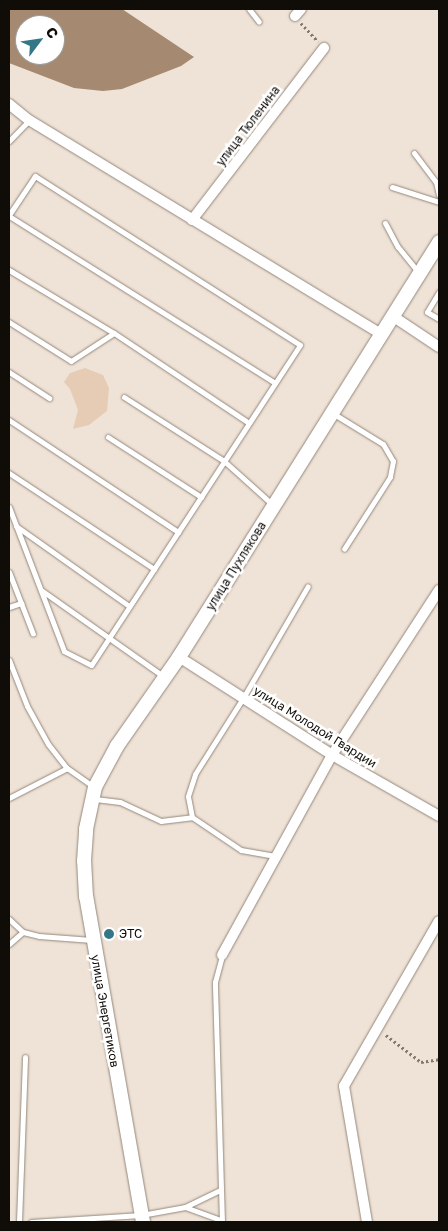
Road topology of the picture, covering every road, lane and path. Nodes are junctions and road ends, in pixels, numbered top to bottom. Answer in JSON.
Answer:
{"nodes":[{"id":1,"x":249,"y":9,"type":"edge"},
{"id":2,"x":298,"y":12,"type":"edge"},
{"id":3,"x":259,"y":22,"type":"dead end"},
{"id":4,"x":324,"y":48,"type":"joint"},
{"id":5,"x":9,"y":104,"type":"edge"},
{"id":6,"x":29,"y":120,"type":"junction"},
{"id":7,"x":9,"y":141,"type":"edge"},
{"id":8,"x":414,"y":153,"type":"dead end"},
{"id":9,"x":392,"y":187,"type":"dead end"},
{"id":10,"x":439,"y":195,"type":"edge"},
{"id":11,"x":439,"y":202,"type":"edge"},
{"id":12,"x":9,"y":216,"type":"edge"},
{"id":13,"x":192,"y":220,"type":"junction"},
{"id":14,"x":385,"y":223,"type":"dead end"},
{"id":15,"x":439,"y":242,"type":"edge"},
{"id":16,"x":9,"y":270,"type":"edge"},
{"id":17,"x":420,"y":274,"type":"junction"},
{"id":18,"x":439,"y":292,"type":"edge"},
{"id":19,"x":394,"y":317,"type":"junction"},
{"id":20,"x":439,"y":319,"type":"edge"},
{"id":21,"x":9,"y":322,"type":"edge"},
{"id":22,"x":114,"y":333,"type":"junction"},
{"id":23,"x":382,"y":335,"type":"junction"},
{"id":24,"x":439,"y":347,"type":"edge"},
{"id":25,"x":9,"y":372,"type":"edge"},
{"id":26,"x":275,"y":383,"type":"junction"},
{"id":27,"x":124,"y":397,"type":"dead end"},
{"id":28,"x":49,"y":398,"type":"dead end"},
{"id":29,"x":334,"y":413,"type":"junction"},
{"id":30,"x":9,"y":420,"type":"edge"},
{"id":31,"x":249,"y":423,"type":"junction"},
{"id":32,"x":108,"y":436,"type":"dead end"},
{"id":33,"x":224,"y":462,"type":"junction"},
{"id":34,"x":9,"y":473,"type":"edge"},
{"id":35,"x":201,"y":497,"type":"junction"},
{"id":36,"x":274,"y":506,"type":"junction"},
{"id":37,"x":9,"y":507,"type":"edge"},
{"id":38,"x":16,"y":526,"type":"junction"},
{"id":39,"x":178,"y":532,"type":"junction"},
{"id":40,"x":344,"y":549,"type":"dead end"},
{"id":41,"x":154,"y":569,"type":"junction"},
{"id":42,"x":9,"y":572,"type":"edge"},
{"id":43,"x":308,"y":586,"type":"dead end"},
{"id":44,"x":40,"y":590,"type":"junction"},
{"id":45,"x":439,"y":590,"type":"edge"},
{"id":46,"x":21,"y":603,"type":"junction"},
{"id":47,"x":129,"y":606,"type":"junction"},
{"id":48,"x":9,"y":607,"type":"edge"},
{"id":49,"x":33,"y":634,"type":"dead end"},
{"id":50,"x":109,"y":638,"type":"junction"},
{"id":51,"x":180,"y":657,"type":"junction"},
{"id":52,"x":9,"y":660,"type":"edge"},
{"id":53,"x":166,"y":678,"type":"junction"},
{"id":54,"x":243,"y":698,"type":"junction"},
{"id":55,"x":332,"y":755,"type":"junction"},
{"id":56,"x":67,"y":768,"type":"junction"},
{"id":57,"x":93,"y":793,"type":"junction"},
{"id":58,"x":9,"y":798,"type":"edge"},
{"id":59,"x":439,"y":816,"type":"edge"},
{"id":60,"x":192,"y":817,"type":"junction"},
{"id":61,"x":276,"y":856,"type":"junction"},
{"id":62,"x":9,"y":919,"type":"edge"},
{"id":63,"x":439,"y":921,"type":"edge"},
{"id":64,"x":23,"y":932,"type":"junction"},
{"id":65,"x":92,"y":940,"type":"junction"},
{"id":66,"x":9,"y":944,"type":"edge"},
{"id":67,"x":222,"y":955,"type":"joint"},
{"id":68,"x":377,"y":1028,"type":"junction"},
{"id":69,"x":25,"y":1057,"type":"dead end"},
{"id":70,"x":439,"y":1059,"type":"edge"},
{"id":71,"x":220,"y":1190,"type":"junction"},
{"id":72,"x":185,"y":1208,"type":"junction"},
{"id":73,"x":142,"y":1219,"type":"edge"},
{"id":74,"x":221,"y":1221,"type":"edge"},
{"id":75,"x":19,"y":1222,"type":"edge"},
{"id":76,"x":31,"y":1222,"type":"edge"},
{"id":77,"x":367,"y":1222,"type":"edge"}],
"edges":[{"from":1,"to":3,"type":"lane"},
{"from":2,"to":4,"type":"path"},
{"from":4,"to":13,"type":"street","name":"улица Тюленина"},
{"from":5,"to":6,"type":"street"},
{"from":6,"to":7,"type":"lane"},
{"from":6,"to":13,"type":"street"},
{"from":8,"to":10,"type":"lane"},
{"from":9,"to":11,"type":"lane"},
{"from":12,"to":26,"type":"lane"},
{"from":12,"to":26,"type":"lane"},
{"from":13,"to":23,"type":"street"},
{"from":14,"to":17,"type":"lane"},
{"from":15,"to":17,"type":"street","name":"улица Пухлякова"},
{"from":16,"to":22,"type":"lane"},
{"from":17,"to":19,"type":"street","name":"улица Пухлякова"},
{"from":18,"to":20,"type":"lane"},
{"from":19,"to":23,"type":"street","name":"улица Пухлякова"},
{"from":19,"to":24,"type":"street"},
{"from":21,"to":22,"type":"lane"},
{"from":22,"to":31,"type":"lane"},
{"from":23,"to":29,"type":"street","name":"улица Пухлякова"},
{"from":25,"to":28,"type":"lane"},
{"from":26,"to":31,"type":"lane"},
{"from":27,"to":33,"type":"lane"},
{"from":29,"to":36,"type":"street","name":"улица Пухлякова"},
{"from":29,"to":40,"type":"lane"},
{"from":30,"to":39,"type":"lane"},
{"from":31,"to":33,"type":"lane"},
{"from":32,"to":35,"type":"lane"},
{"from":33,"to":35,"type":"lane"},
{"from":33,"to":36,"type":"lane"},
{"from":34,"to":41,"type":"lane"},
{"from":35,"to":39,"type":"lane"},
{"from":36,"to":51,"type":"street","name":"улица Пухлякова"},
{"from":37,"to":38,"type":"lane"},
{"from":38,"to":44,"type":"lane"},
{"from":38,"to":47,"type":"lane"},
{"from":39,"to":41,"type":"lane"},
{"from":41,"to":47,"type":"lane"},
{"from":42,"to":46,"type":"lane"},
{"from":43,"to":54,"type":"lane"},
{"from":44,"to":50,"type":"lane"},
{"from":44,"to":50,"type":"lane"},
{"from":45,"to":55,"type":"street"},
{"from":46,"to":48,"type":"lane"},
{"from":46,"to":49,"type":"lane"},
{"from":47,"to":50,"type":"lane"},
{"from":50,"to":53,"type":"lane"},
{"from":51,"to":53,"type":"street","name":"улица Пухлякова"},
{"from":51,"to":54,"type":"street","name":"улица Молодой Гвардии"},
{"from":52,"to":56,"type":"lane"},
{"from":53,"to":57,"type":"street","name":"улица Пухлякова"},
{"from":54,"to":55,"type":"street","name":"улица Молодой Гвардии"},
{"from":54,"to":60,"type":"lane"},
{"from":55,"to":59,"type":"street","name":"улица Молодой Гвардии"},
{"from":55,"to":61,"type":"street"},
{"from":56,"to":57,"type":"lane"},
{"from":56,"to":58,"type":"lane"},
{"from":57,"to":60,"type":"lane"},
{"from":57,"to":65,"type":"street","name":"улица Энергетиков"},
{"from":60,"to":61,"type":"lane"},
{"from":61,"to":67,"type":"street"},
{"from":62,"to":64,"type":"lane"},
{"from":63,"to":68,"type":"street"},
{"from":64,"to":65,"type":"lane"},
{"from":64,"to":66,"type":"lane"},
{"from":65,"to":73,"type":"street","name":"улица Энергетиков"},
{"from":67,"to":71,"type":"lane"},
{"from":68,"to":70,"type":"path"},
{"from":68,"to":77,"type":"street"},
{"from":69,"to":75,"type":"lane"},
{"from":71,"to":72,"type":"lane"},
{"from":71,"to":74,"type":"lane"},
{"from":72,"to":73,"type":"lane"},
{"from":72,"to":74,"type":"lane"},
{"from":73,"to":76,"type":"lane"}]}
